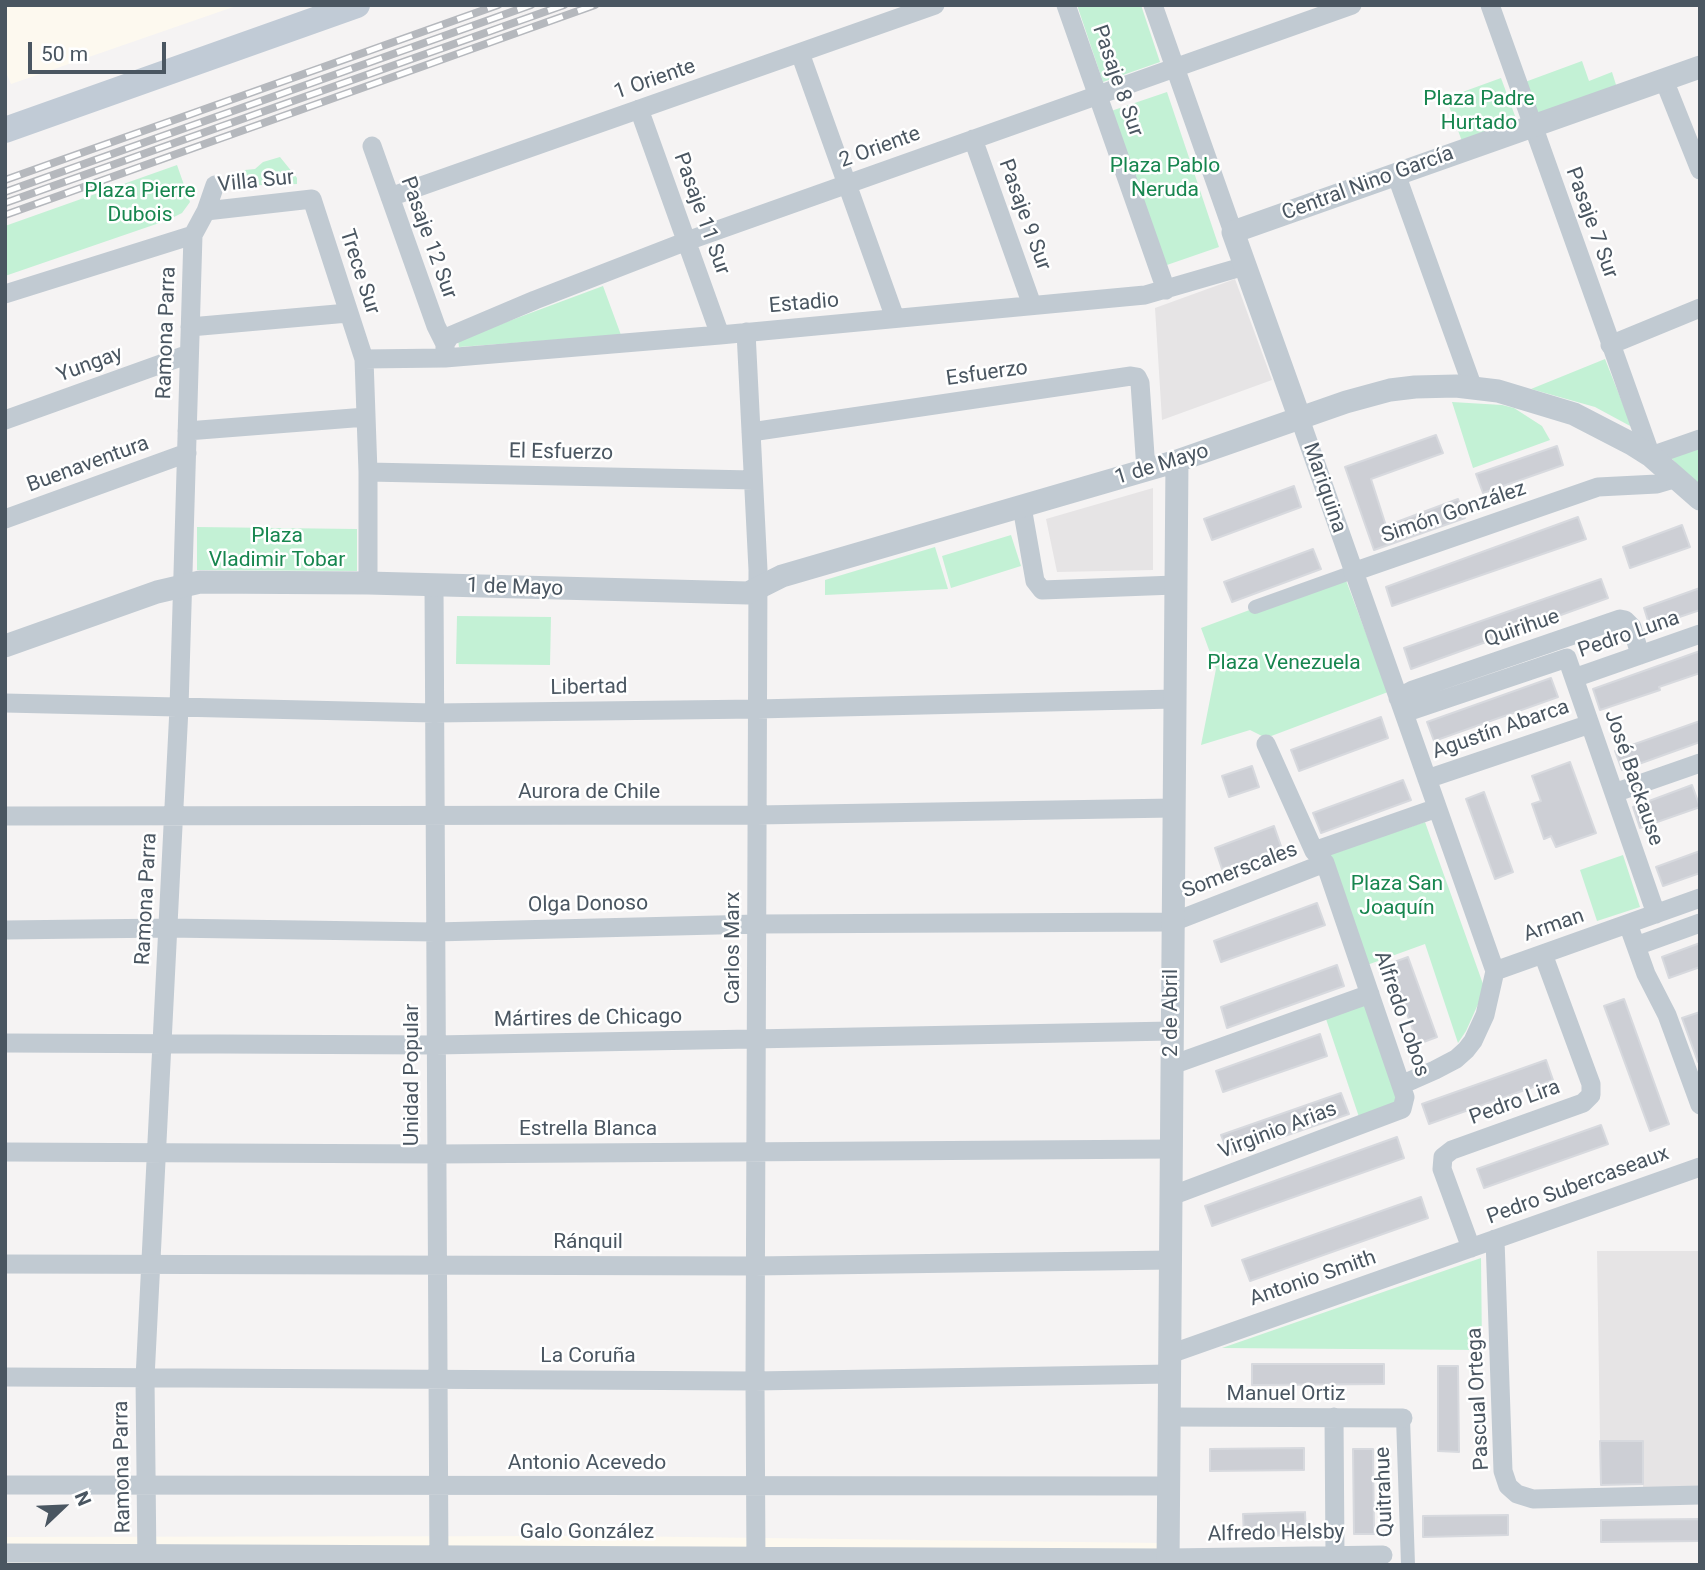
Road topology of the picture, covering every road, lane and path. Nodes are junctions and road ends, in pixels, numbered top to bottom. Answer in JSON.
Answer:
{"nodes":[{"id":1,"x":357,"y":5,"type":"edge"},
{"id":2,"x":935,"y":5,"type":"edge"},
{"id":3,"x":1066,"y":5,"type":"edge"},
{"id":4,"x":1153,"y":5,"type":"edge"},
{"id":5,"x":1352,"y":5,"type":"edge"},
{"id":6,"x":1490,"y":5,"type":"edge"},
{"id":7,"x":800,"y":53,"type":"junction"},
{"id":8,"x":1700,"y":67,"type":"edge"},
{"id":9,"x":1175,"y":68,"type":"junction"},
{"id":10,"x":1664,"y":79,"type":"junction"},
{"id":11,"x":1098,"y":95,"type":"junction"},
{"id":12,"x":639,"y":109,"type":"junction"},
{"id":13,"x":1533,"y":126,"type":"junction"},
{"id":14,"x":5,"y":130,"type":"edge"},
{"id":15,"x":973,"y":139,"type":"junction"},
{"id":16,"x":372,"y":146,"type":"dead end"},
{"id":17,"x":1700,"y":170,"type":"edge"},
{"id":18,"x":1396,"y":174,"type":"junction"},
{"id":19,"x":847,"y":184,"type":"junction"},
{"id":20,"x":215,"y":185,"type":"dead end"},
{"id":21,"x":390,"y":197,"type":"junction"},
{"id":22,"x":312,"y":199,"type":"joint"},
{"id":23,"x":206,"y":211,"type":"junction"},
{"id":24,"x":1233,"y":232,"type":"junction"},
{"id":25,"x":193,"y":235,"type":"junction"},
{"id":26,"x":687,"y":241,"type":"junction"},
{"id":27,"x":1245,"y":266,"type":"junction"},
{"id":28,"x":1166,"y":290,"type":"junction"},
{"id":29,"x":5,"y":294,"type":"edge"},
{"id":30,"x":1032,"y":305,"type":"junction"},
{"id":31,"x":1700,"y":308,"type":"edge"},
{"id":32,"x":348,"y":313,"type":"junction"},
{"id":33,"x":895,"y":318,"type":"junction"},
{"id":34,"x":190,"y":327,"type":"junction"},
{"id":35,"x":746,"y":332,"type":"junction"},
{"id":36,"x":720,"y":335,"type":"junction"},
{"id":37,"x":1610,"y":345,"type":"junction"},
{"id":38,"x":445,"y":351,"type":"junction"},
{"id":39,"x":189,"y":354,"type":"junction"},
{"id":40,"x":364,"y":359,"type":"junction"},
{"id":41,"x":1473,"y":388,"type":"junction"},
{"id":42,"x":366,"y":417,"type":"junction"},
{"id":43,"x":1300,"y":419,"type":"junction"},
{"id":44,"x":5,"y":420,"type":"edge"},
{"id":45,"x":187,"y":430,"type":"junction"},
{"id":46,"x":751,"y":432,"type":"junction"},
{"id":47,"x":1700,"y":439,"type":"edge"},
{"id":48,"x":187,"y":453,"type":"junction"},
{"id":49,"x":1651,"y":457,"type":"junction"},
{"id":50,"x":1177,"y":461,"type":"junction"},
{"id":51,"x":1146,"y":470,"type":"junction"},
{"id":52,"x":368,"y":472,"type":"junction"},
{"id":53,"x":1674,"y":479,"type":"junction"},
{"id":54,"x":753,"y":480,"type":"junction"},
{"id":55,"x":1700,"y":499,"type":"edge"},
{"id":56,"x":1022,"y":507,"type":"junction"},
{"id":57,"x":5,"y":519,"type":"edge"},
{"id":58,"x":1353,"y":572,"type":"junction"},
{"id":59,"x":368,"y":583,"type":"junction"},
{"id":60,"x":182,"y":585,"type":"junction"},
{"id":61,"x":434,"y":585,"type":"junction"},
{"id":62,"x":1175,"y":585,"type":"junction"},
{"id":63,"x":758,"y":589,"type":"junction"},
{"id":64,"x":1255,"y":607,"type":"dead end"},
{"id":65,"x":1700,"y":634,"type":"edge"},
{"id":66,"x":5,"y":646,"type":"edge"},
{"id":67,"x":1640,"y":655,"type":"junction"},
{"id":68,"x":1567,"y":658,"type":"joint"},
{"id":69,"x":1574,"y":678,"type":"junction"},
{"id":70,"x":1174,"y":699,"type":"junction"},
{"id":71,"x":5,"y":703,"type":"edge"},
{"id":72,"x":1401,"y":706,"type":"junction"},
{"id":73,"x":179,"y":708,"type":"junction"},
{"id":74,"x":757,"y":709,"type":"junction"},
{"id":75,"x":435,"y":713,"type":"junction"},
{"id":76,"x":1590,"y":724,"type":"junction"},
{"id":77,"x":1266,"y":744,"type":"dead end"},
{"id":78,"x":1700,"y":763,"type":"edge"},
{"id":79,"x":1427,"y":779,"type":"junction"},
{"id":80,"x":1614,"y":793,"type":"junction"},
{"id":81,"x":1173,"y":808,"type":"junction"},
{"id":82,"x":1437,"y":808,"type":"junction"},
{"id":83,"x":5,"y":816,"type":"edge"},
{"id":84,"x":174,"y":816,"type":"junction"},
{"id":85,"x":435,"y":816,"type":"junction"},
{"id":86,"x":757,"y":816,"type":"junction"},
{"id":87,"x":1319,"y":857,"type":"junction"},
{"id":88,"x":1700,"y":898,"type":"edge"},
{"id":89,"x":1656,"y":914,"type":"junction"},
{"id":90,"x":1172,"y":922,"type":"junction"},
{"id":91,"x":1700,"y":923,"type":"edge"},
{"id":92,"x":757,"y":924,"type":"junction"},
{"id":93,"x":1628,"y":924,"type":"junction"},
{"id":94,"x":168,"y":928,"type":"junction"},
{"id":95,"x":5,"y":930,"type":"edge"},
{"id":96,"x":435,"y":932,"type":"junction"},
{"id":97,"x":1636,"y":946,"type":"junction"},
{"id":98,"x":1544,"y":954,"type":"junction"},
{"id":99,"x":1495,"y":971,"type":"junction"},
{"id":100,"x":1370,"y":994,"type":"junction"},
{"id":101,"x":1172,"y":1031,"type":"junction"},
{"id":102,"x":756,"y":1039,"type":"junction"},
{"id":103,"x":5,"y":1043,"type":"edge"},
{"id":104,"x":161,"y":1044,"type":"junction"},
{"id":105,"x":436,"y":1045,"type":"junction"},
{"id":106,"x":1693,"y":1064,"type":"edge"},
{"id":107,"x":1172,"y":1065,"type":"junction"},
{"id":108,"x":1401,"y":1085,"type":"junction"},
{"id":109,"x":1700,"y":1105,"type":"edge"},
{"id":110,"x":1402,"y":1109,"type":"joint"},
{"id":111,"x":1171,"y":1149,"type":"junction"},
{"id":112,"x":5,"y":1152,"type":"edge"},
{"id":113,"x":156,"y":1152,"type":"junction"},
{"id":114,"x":756,"y":1152,"type":"junction"},
{"id":115,"x":437,"y":1154,"type":"junction"},
{"id":116,"x":1700,"y":1167,"type":"edge"},
{"id":117,"x":1171,"y":1196,"type":"junction"},
{"id":118,"x":1495,"y":1239,"type":"junction"},
{"id":119,"x":1471,"y":1248,"type":"junction"},
{"id":120,"x":1170,"y":1260,"type":"junction"},
{"id":121,"x":5,"y":1264,"type":"edge"},
{"id":122,"x":150,"y":1265,"type":"junction"},
{"id":123,"x":437,"y":1265,"type":"junction"},
{"id":124,"x":755,"y":1266,"type":"junction"},
{"id":125,"x":1170,"y":1364,"type":"junction"},
{"id":126,"x":5,"y":1377,"type":"edge"},
{"id":127,"x":145,"y":1378,"type":"junction"},
{"id":128,"x":438,"y":1378,"type":"junction"},
{"id":129,"x":755,"y":1381,"type":"junction"},
{"id":130,"x":1169,"y":1417,"type":"junction"},
{"id":131,"x":1334,"y":1417,"type":"junction"},
{"id":132,"x":1403,"y":1418,"type":"joint"},
{"id":133,"x":5,"y":1485,"type":"edge"},
{"id":134,"x":145,"y":1485,"type":"junction"},
{"id":135,"x":756,"y":1486,"type":"junction"},
{"id":136,"x":1169,"y":1486,"type":"junction"},
{"id":137,"x":438,"y":1487,"type":"junction"},
{"id":138,"x":1700,"y":1495,"type":"edge"},
{"id":139,"x":5,"y":1553,"type":"edge"},
{"id":140,"x":1335,"y":1555,"type":"junction"},
{"id":141,"x":1383,"y":1555,"type":"dead end"},
{"id":142,"x":147,"y":1559,"type":"edge"},
{"id":143,"x":439,"y":1560,"type":"edge"},
{"id":144,"x":756,"y":1560,"type":"edge"},
{"id":145,"x":1168,"y":1561,"type":"edge"},
{"id":146,"x":1408,"y":1565,"type":"edge"}],
"edges":[{"from":1,"to":14,"type":"main road"},
{"from":2,"to":7,"type":"street","name":"1 Oriente"},
{"from":3,"to":11,"type":"street","name":"Pasaje 8 Sur"},
{"from":4,"to":9,"type":"street","name":"Mariquina"},
{"from":5,"to":9,"type":"street","name":"2 Oriente"},
{"from":6,"to":13,"type":"street","name":"Pasaje 7 Sur"},
{"from":7,"to":12,"type":"street","name":"1 Oriente"},
{"from":7,"to":19,"type":"street"},
{"from":8,"to":10,"type":"street","name":"Central Nino García"},
{"from":9,"to":11,"type":"street","name":"2 Oriente"},
{"from":9,"to":24,"type":"street","name":"Mariquina"},
{"from":10,"to":13,"type":"street","name":"Central Nino García"},
{"from":10,"to":17,"type":"street"},
{"from":11,"to":15,"type":"street","name":"2 Oriente"},
{"from":11,"to":28,"type":"street","name":"Pasaje 8 Sur"},
{"from":12,"to":21,"type":"street","name":"1 Oriente"},
{"from":12,"to":26,"type":"street","name":"Pasaje 11 Sur"},
{"from":13,"to":18,"type":"street","name":"Central Nino García"},
{"from":13,"to":37,"type":"street","name":"Pasaje 7 Sur"},
{"from":15,"to":19,"type":"street","name":"2 Oriente"},
{"from":15,"to":30,"type":"street","name":"Pasaje 9 Sur"},
{"from":16,"to":21,"type":"street","name":"Pasaje 12 Sur"},
{"from":18,"to":24,"type":"street","name":"Central Nino García"},
{"from":18,"to":41,"type":"street"},
{"from":19,"to":26,"type":"street","name":"2 Oriente"},
{"from":19,"to":33,"type":"street"},
{"from":20,"to":23,"type":"street"},
{"from":21,"to":38,"type":"street","name":"Pasaje 12 Sur"},
{"from":22,"to":23,"type":"street","name":"Villa Sur"},
{"from":22,"to":32,"type":"street","name":"Trece Sur"},
{"from":23,"to":25,"type":"street"},
{"from":24,"to":27,"type":"street","name":"Mariquina"},
{"from":25,"to":29,"type":"street"},
{"from":25,"to":34,"type":"street","name":"Ramona Parra"},
{"from":26,"to":36,"type":"street","name":"Pasaje 11 Sur"},
{"from":26,"to":38,"type":"street","name":"2 Oriente"},
{"from":27,"to":28,"type":"street","name":"Estadio"},
{"from":27,"to":43,"type":"street","name":"Mariquina"},
{"from":28,"to":30,"type":"street","name":"Estadio"},
{"from":30,"to":33,"type":"street","name":"Estadio"},
{"from":31,"to":37,"type":"street"},
{"from":32,"to":34,"type":"street"},
{"from":32,"to":40,"type":"street","name":"Trece Sur"},
{"from":33,"to":35,"type":"street","name":"Estadio"},
{"from":34,"to":39,"type":"street","name":"Ramona Parra"},
{"from":35,"to":36,"type":"street","name":"Estadio"},
{"from":35,"to":46,"type":"street","name":"Carlos Marx"},
{"from":36,"to":38,"type":"street","name":"Estadio"},
{"from":37,"to":49,"type":"street","name":"Pasaje 7 Sur"},
{"from":38,"to":40,"type":"street","name":"Estadio"},
{"from":39,"to":44,"type":"street","name":"Yungay"},
{"from":39,"to":45,"type":"street","name":"Ramona Parra"},
{"from":40,"to":42,"type":"street"},
{"from":41,"to":43,"type":"street","name":"1 de Mayo"},
{"from":41,"to":49,"type":"street","name":"1 de Mayo"},
{"from":42,"to":45,"type":"street"},
{"from":42,"to":52,"type":"street"},
{"from":43,"to":50,"type":"street","name":"1 de Mayo"},
{"from":43,"to":58,"type":"street","name":"Mariquina"},
{"from":45,"to":48,"type":"street","name":"Ramona Parra"},
{"from":46,"to":51,"type":"street","name":"Esfuerzo"},
{"from":46,"to":54,"type":"street","name":"Carlos Marx"},
{"from":47,"to":49,"type":"street"},
{"from":48,"to":57,"type":"street","name":"Buenaventura"},
{"from":48,"to":60,"type":"street","name":"Ramona Parra"},
{"from":49,"to":53,"type":"street","name":"1 de Mayo"},
{"from":50,"to":51,"type":"street","name":"1 de Mayo"},
{"from":50,"to":62,"type":"street","name":"2 de Abril"},
{"from":51,"to":56,"type":"street","name":"1 de Mayo"},
{"from":52,"to":54,"type":"street","name":"El Esfuerzo"},
{"from":52,"to":59,"type":"street"},
{"from":53,"to":55,"type":"street","name":"1 de Mayo"},
{"from":53,"to":58,"type":"street","name":"Simón González"},
{"from":54,"to":63,"type":"street","name":"Carlos Marx"},
{"from":56,"to":62,"type":"street"},
{"from":56,"to":63,"type":"street","name":"1 de Mayo"},
{"from":58,"to":64,"type":"street","name":"Simón González"},
{"from":58,"to":72,"type":"street","name":"Mariquina"},
{"from":59,"to":60,"type":"street","name":"1 de Mayo"},
{"from":59,"to":61,"type":"street","name":"1 de Mayo"},
{"from":60,"to":66,"type":"street","name":"1 de Mayo"},
{"from":60,"to":73,"type":"street","name":"Ramona Parra"},
{"from":61,"to":63,"type":"street","name":"1 de Mayo"},
{"from":61,"to":75,"type":"street","name":"Unidad Popular"},
{"from":62,"to":70,"type":"street","name":"2 de Abril"},
{"from":63,"to":74,"type":"street","name":"Carlos Marx"},
{"from":65,"to":67,"type":"street","name":"Pedro Luna"},
{"from":67,"to":69,"type":"street","name":"Pedro Luna"},
{"from":67,"to":72,"type":"street","name":"Quirihue"},
{"from":68,"to":69,"type":"street","name":"José Backause"},
{"from":68,"to":72,"type":"street","name":"Pedro Luna"},
{"from":69,"to":76,"type":"street","name":"José Backause"},
{"from":70,"to":74,"type":"street","name":"Libertad"},
{"from":70,"to":81,"type":"street","name":"2 de Abril"},
{"from":71,"to":73,"type":"street","name":"Libertad"},
{"from":72,"to":79,"type":"street","name":"Mariquina"},
{"from":73,"to":75,"type":"street","name":"Libertad"},
{"from":73,"to":84,"type":"street","name":"Ramona Parra"},
{"from":74,"to":75,"type":"street","name":"Libertad"},
{"from":74,"to":86,"type":"street","name":"Carlos Marx"},
{"from":75,"to":85,"type":"street","name":"Unidad Popular"},
{"from":76,"to":79,"type":"street","name":"Agustín Abarca"},
{"from":76,"to":80,"type":"street","name":"José Backause"},
{"from":77,"to":87,"type":"street","name":"Alfredo Lobos"},
{"from":78,"to":80,"type":"street"},
{"from":79,"to":82,"type":"street","name":"Mariquina"},
{"from":80,"to":89,"type":"street","name":"José Backause"},
{"from":81,"to":86,"type":"street","name":"Aurora de Chile"},
{"from":81,"to":90,"type":"street","name":"2 de Abril"},
{"from":82,"to":87,"type":"street","name":"Somerscales"},
{"from":82,"to":99,"type":"street","name":"Mariquina"},
{"from":83,"to":84,"type":"street","name":"Aurora de Chile"},
{"from":84,"to":85,"type":"street","name":"Aurora de Chile"},
{"from":84,"to":94,"type":"street","name":"Ramona Parra"},
{"from":85,"to":86,"type":"street","name":"Aurora de Chile"},
{"from":85,"to":96,"type":"street","name":"Unidad Popular"},
{"from":86,"to":92,"type":"street","name":"Carlos Marx"},
{"from":87,"to":90,"type":"street","name":"Somerscales"},
{"from":87,"to":100,"type":"street","name":"Alfredo Lobos"},
{"from":88,"to":89,"type":"street","name":"Arman"},
{"from":89,"to":93,"type":"street","name":"Arman"},
{"from":90,"to":92,"type":"street","name":"Olga Donoso"},
{"from":90,"to":101,"type":"street","name":"2 de Abril"},
{"from":91,"to":97,"type":"street"},
{"from":92,"to":96,"type":"street","name":"Olga Donoso"},
{"from":92,"to":102,"type":"street","name":"Carlos Marx"},
{"from":93,"to":97,"type":"street"},
{"from":93,"to":98,"type":"street","name":"Arman"},
{"from":94,"to":95,"type":"street","name":"Olga Donoso"},
{"from":94,"to":96,"type":"street","name":"Olga Donoso"},
{"from":94,"to":104,"type":"street","name":"Ramona Parra"},
{"from":96,"to":105,"type":"street","name":"Unidad Popular"},
{"from":97,"to":106,"type":"street"},
{"from":98,"to":99,"type":"street","name":"Arman"},
{"from":98,"to":119,"type":"street","name":"Pedro Lira"},
{"from":99,"to":108,"type":"street"},
{"from":100,"to":107,"type":"street"},
{"from":100,"to":108,"type":"street","name":"Alfredo Lobos"},
{"from":101,"to":102,"type":"street","name":"Mártires de Chicago"},
{"from":101,"to":107,"type":"street","name":"2 de Abril"},
{"from":102,"to":105,"type":"street","name":"Mártires de Chicago"},
{"from":102,"to":114,"type":"street","name":"Carlos Marx"},
{"from":103,"to":104,"type":"street","name":"Mártires de Chicago"},
{"from":104,"to":105,"type":"street","name":"Mártires de Chicago"},
{"from":104,"to":113,"type":"street","name":"Ramona Parra"},
{"from":105,"to":115,"type":"street","name":"Unidad Popular"},
{"from":106,"to":109,"type":"street"},
{"from":107,"to":111,"type":"street","name":"2 de Abril"},
{"from":108,"to":110,"type":"street","name":"Alfredo Lobos"},
{"from":110,"to":117,"type":"street","name":"Virginio Arias"},
{"from":111,"to":114,"type":"street","name":"Estrella Blanca"},
{"from":111,"to":117,"type":"street","name":"2 de Abril"},
{"from":112,"to":113,"type":"street","name":"Estrella Blanca"},
{"from":113,"to":115,"type":"street","name":"Estrella Blanca"},
{"from":113,"to":122,"type":"street","name":"Ramona Parra"},
{"from":114,"to":115,"type":"street","name":"Estrella Blanca"},
{"from":114,"to":124,"type":"street","name":"Carlos Marx"},
{"from":115,"to":123,"type":"street","name":"Unidad Popular"},
{"from":116,"to":118,"type":"street","name":"Pedro Subercaseaux"},
{"from":117,"to":120,"type":"street","name":"2 de Abril"},
{"from":118,"to":119,"type":"street","name":"Pedro Subercaseaux"},
{"from":118,"to":138,"type":"street","name":"Pascual Ortega"},
{"from":119,"to":125,"type":"street","name":"Antonio Smith"},
{"from":120,"to":124,"type":"street","name":"Ránquil"},
{"from":120,"to":125,"type":"street","name":"2 de Abril"},
{"from":121,"to":122,"type":"street","name":"Ránquil"},
{"from":122,"to":123,"type":"street","name":"Ránquil"},
{"from":122,"to":127,"type":"street","name":"Ramona Parra"},
{"from":123,"to":124,"type":"street","name":"Ránquil"},
{"from":123,"to":128,"type":"street","name":"Unidad Popular"},
{"from":124,"to":129,"type":"street","name":"Carlos Marx"},
{"from":125,"to":129,"type":"street","name":"La Coruña"},
{"from":125,"to":130,"type":"street","name":"2 de Abril"},
{"from":126,"to":127,"type":"street","name":"La Coruña"},
{"from":127,"to":128,"type":"street","name":"La Coruña"},
{"from":127,"to":134,"type":"street","name":"Ramona Parra"},
{"from":128,"to":129,"type":"street","name":"La Coruña"},
{"from":128,"to":137,"type":"street","name":"Unidad Popular"},
{"from":129,"to":135,"type":"street","name":"Carlos Marx"},
{"from":130,"to":131,"type":"street","name":"Manuel Ortiz"},
{"from":130,"to":136,"type":"street","name":"2 de Abril"},
{"from":131,"to":132,"type":"street","name":"Manuel Ortiz"},
{"from":131,"to":140,"type":"street"},
{"from":132,"to":146,"type":"street","name":"Quitrahue"},
{"from":133,"to":134,"type":"street","name":"Antonio Acevedo"},
{"from":134,"to":137,"type":"street","name":"Antonio Acevedo"},
{"from":134,"to":142,"type":"street","name":"Ramona Parra"},
{"from":135,"to":136,"type":"street","name":"Antonio Acevedo"},
{"from":135,"to":137,"type":"street","name":"Antonio Acevedo"},
{"from":135,"to":144,"type":"street","name":"Carlos Marx"},
{"from":136,"to":145,"type":"street","name":"2 de Abril"},
{"from":137,"to":143,"type":"street","name":"Unidad Popular"},
{"from":139,"to":142,"type":"street","name":"Galo González"},
{"from":140,"to":141,"type":"street","name":"Alfredo Helsby"},
{"from":140,"to":145,"type":"street","name":"Alfredo Helsby"},
{"from":142,"to":143,"type":"street","name":"Galo González"},
{"from":143,"to":144,"type":"street","name":"Galo González"},
{"from":144,"to":145,"type":"street","name":"Galo González"}]}
